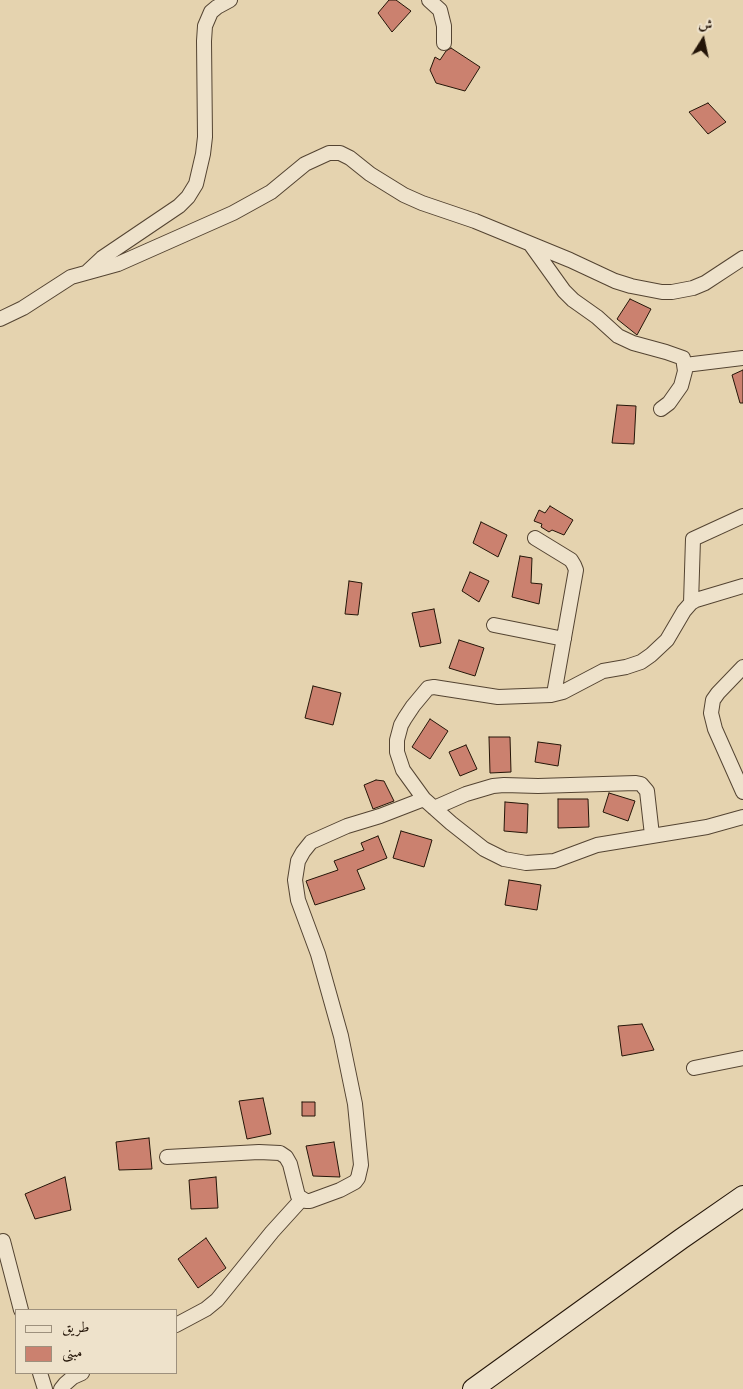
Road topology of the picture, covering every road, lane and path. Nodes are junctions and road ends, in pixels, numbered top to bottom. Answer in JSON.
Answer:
{"nodes":[{"id":1,"x":230,"y":0,"type":"edge"},
{"id":2,"x":429,"y":0,"type":"edge"},
{"id":3,"x":444,"y":43,"type":"dead end"},
{"id":4,"x":531,"y":244,"type":"junction"},
{"id":5,"x":743,"y":258,"type":"edge"},
{"id":6,"x":87,"y":272,"type":"junction"},
{"id":7,"x":0,"y":319,"type":"edge"},
{"id":8,"x":743,"y":358,"type":"edge"},
{"id":9,"x":685,"y":365,"type":"junction"},
{"id":10,"x":661,"y":409,"type":"dead end"},
{"id":11,"x":743,"y":516,"type":"edge"},
{"id":12,"x":535,"y":538,"type":"dead end"},
{"id":13,"x":743,"y":586,"type":"edge"},
{"id":14,"x":691,"y":603,"type":"junction"},
{"id":15,"x":494,"y":625,"type":"dead end"},
{"id":16,"x":564,"y":639,"type":"junction"},
{"id":17,"x":743,"y":667,"type":"edge"},
{"id":18,"x":554,"y":694,"type":"junction"},
{"id":19,"x":743,"y":792,"type":"edge"},
{"id":20,"x":429,"y":804,"type":"junction"},
{"id":21,"x":743,"y":817,"type":"edge"},
{"id":22,"x":652,"y":835,"type":"junction"},
{"id":23,"x":743,"y":1058,"type":"edge"},
{"id":24,"x":694,"y":1068,"type":"dead end"},
{"id":25,"x":167,"y":1157,"type":"dead end"},
{"id":26,"x":743,"y":1196,"type":"edge"},
{"id":27,"x":301,"y":1200,"type":"junction"},
{"id":28,"x":3,"y":1242,"type":"dead end"},
{"id":29,"x":22,"y":1309,"type":"edge"},
{"id":30,"x":178,"y":1324,"type":"edge"},
{"id":31,"x":40,"y":1374,"type":"edge"},
{"id":32,"x":80,"y":1374,"type":"edge"},
{"id":33,"x":45,"y":1389,"type":"edge"},
{"id":34,"x":61,"y":1389,"type":"edge"},
{"id":35,"x":473,"y":1389,"type":"edge"}],
"edges":[{"from":1,"to":6,"type":"street"},
{"from":2,"to":3,"type":"street"},
{"from":4,"to":5,"type":"street"},
{"from":4,"to":6,"type":"street"},
{"from":4,"to":9,"type":"street"},
{"from":6,"to":7,"type":"street"},
{"from":8,"to":9,"type":"street"},
{"from":9,"to":10,"type":"street"},
{"from":11,"to":14,"type":"street"},
{"from":12,"to":16,"type":"street"},
{"from":13,"to":14,"type":"street"},
{"from":14,"to":18,"type":"street"},
{"from":15,"to":16,"type":"street"},
{"from":16,"to":18,"type":"street"},
{"from":17,"to":19,"type":"street"},
{"from":18,"to":20,"type":"street"},
{"from":20,"to":22,"type":"street"},
{"from":20,"to":22,"type":"street"},
{"from":20,"to":27,"type":"street"},
{"from":21,"to":22,"type":"street"},
{"from":23,"to":24,"type":"street"},
{"from":25,"to":27,"type":"street"},
{"from":26,"to":35,"type":"main road"},
{"from":27,"to":30,"type":"street"},
{"from":28,"to":29,"type":"street"},
{"from":31,"to":33,"type":"street"},
{"from":32,"to":34,"type":"street"}]}
